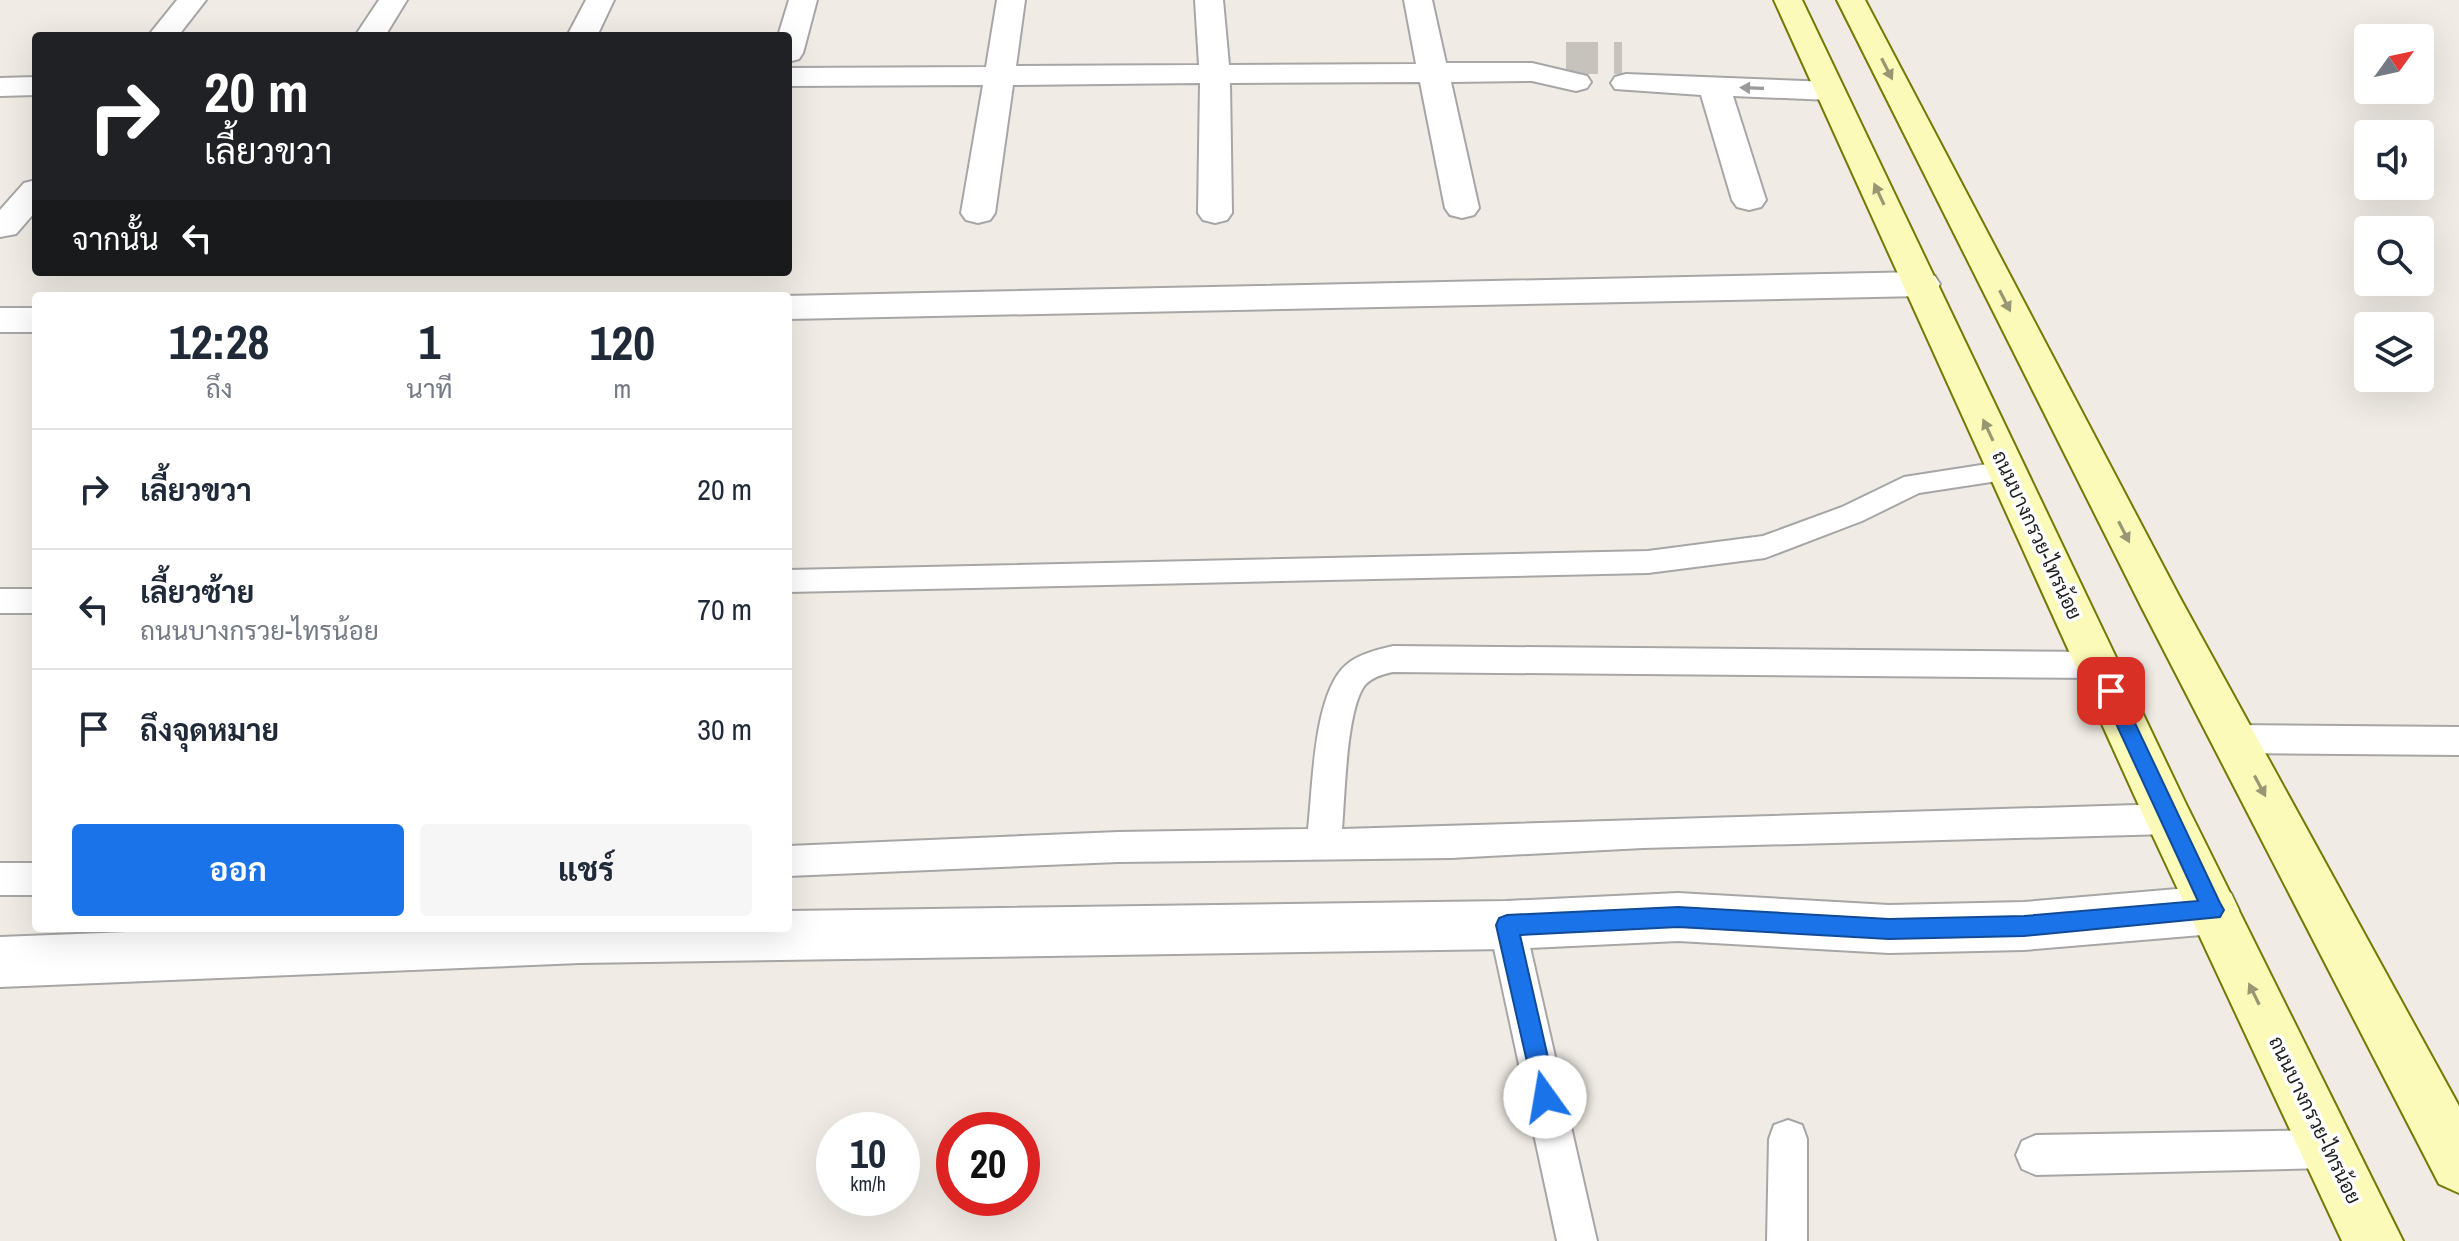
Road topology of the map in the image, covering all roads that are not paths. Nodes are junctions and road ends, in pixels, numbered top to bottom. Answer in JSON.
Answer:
{"nodes":[{"id":1,"x":192,"y":0,"type":"edge"},
{"id":2,"x":393,"y":0,"type":"edge"},
{"id":3,"x":600,"y":0,"type":"edge"},
{"id":4,"x":803,"y":0,"type":"edge"},
{"id":5,"x":1011,"y":0,"type":"edge"},
{"id":6,"x":1209,"y":0,"type":"edge"},
{"id":7,"x":1418,"y":0,"type":"edge"},
{"id":8,"x":1788,"y":0,"type":"edge"},
{"id":9,"x":1851,"y":0,"type":"edge"},
{"id":10,"x":166,"y":32,"type":"edge"},
{"id":11,"x":373,"y":32,"type":"edge"},
{"id":12,"x":584,"y":32,"type":"edge"},
{"id":13,"x":792,"y":39,"type":"edge"},
{"id":14,"x":1571,"y":70,"type":"tunnel mouth"},
{"id":15,"x":1215,"y":73,"type":"junction"},
{"id":16,"x":1434,"y":73,"type":"junction"},
{"id":17,"x":1000,"y":75,"type":"junction"},
{"id":18,"x":1823,"y":76,"type":"junction"},
{"id":19,"x":792,"y":77,"type":"edge"},
{"id":20,"x":32,"y":86,"type":"edge"},
{"id":21,"x":1714,"y":86,"type":"junction"},
{"id":22,"x":0,"y":87,"type":"edge"},
{"id":23,"x":32,"y":195,"type":"edge"},
{"id":24,"x":1749,"y":200,"type":"dead end"},
{"id":25,"x":1462,"y":208,"type":"dead end"},
{"id":26,"x":978,"y":213,"type":"dead end"},
{"id":27,"x":1215,"y":213,"type":"dead end"},
{"id":28,"x":4,"y":227,"type":"dead end"},
{"id":29,"x":1922,"y":284,"type":"junction"},
{"id":30,"x":792,"y":307,"type":"edge"},
{"id":31,"x":0,"y":320,"type":"edge"},
{"id":32,"x":32,"y":320,"type":"edge"},
{"id":33,"x":2007,"y":471,"type":"junction"},
{"id":34,"x":792,"y":581,"type":"edge"},
{"id":35,"x":0,"y":601,"type":"edge"},
{"id":36,"x":32,"y":601,"type":"edge"},
{"id":37,"x":2099,"y":665,"type":"junction"},
{"id":38,"x":2235,"y":739,"type":"junction"},
{"id":39,"x":2459,"y":741,"type":"edge"},
{"id":40,"x":2169,"y":819,"type":"junction"},
{"id":41,"x":1323,"y":844,"type":"junction"},
{"id":42,"x":792,"y":861,"type":"edge"},
{"id":43,"x":0,"y":879,"type":"edge"},
{"id":44,"x":32,"y":879,"type":"edge"},
{"id":45,"x":2213,"y":910,"type":"junction"},
{"id":46,"x":1507,"y":925,"type":"junction"},
{"id":47,"x":0,"y":962,"type":"edge"},
{"id":48,"x":1788,"y":1139,"type":"dead end"},
{"id":49,"x":2329,"y":1149,"type":"junction"},
{"id":50,"x":2036,"y":1155,"type":"dead end"},
{"id":51,"x":2459,"y":1164,"type":"edge"},
{"id":52,"x":1577,"y":1241,"type":"edge"},
{"id":53,"x":1787,"y":1241,"type":"edge"},
{"id":54,"x":2373,"y":1241,"type":"edge"}],
"edges":[{"from":1,"to":10,"type":"street"},
{"from":2,"to":11,"type":"street"},
{"from":3,"to":12,"type":"street"},
{"from":4,"to":13,"type":"street"},
{"from":5,"to":17,"type":"street"},
{"from":6,"to":15,"type":"street"},
{"from":7,"to":16,"type":"street"},
{"from":8,"to":18,"type":"main road","name":"ถนนบางกรวย-ไทรน้อย"},
{"from":9,"to":38,"type":"main road","one_way":true},
{"from":14,"to":16,"type":"street"},
{"from":15,"to":16,"type":"street"},
{"from":15,"to":17,"type":"street"},
{"from":15,"to":27,"type":"street"},
{"from":16,"to":25,"type":"street"},
{"from":17,"to":19,"type":"street"},
{"from":17,"to":26,"type":"street"},
{"from":18,"to":21,"type":"street","one_way":true},
{"from":18,"to":21,"type":"street"},
{"from":29,"to":18,"type":"main road","name":"ถนนบางกรวย-ไทรน้อย","one_way":true},
{"from":20,"to":22,"type":"street"},
{"from":21,"to":24,"type":"street"},
{"from":23,"to":28,"type":"street"},
{"from":29,"to":30,"type":"street"},
{"from":33,"to":29,"type":"main road","name":"ถนนบางกรวย-ไทรน้อย","one_way":true},
{"from":31,"to":32,"type":"street"},
{"from":33,"to":34,"type":"lane"},
{"from":33,"to":37,"type":"main road","name":"ถนนบางกรวย-ไทรน้อย"},
{"from":35,"to":36,"type":"lane"},
{"from":37,"to":40,"type":"main road","name":"ถนนบางกรวย-ไทรน้อย"},
{"from":37,"to":41,"type":"lane"},
{"from":38,"to":39,"type":"lane"},
{"from":38,"to":51,"type":"main road","one_way":true},
{"from":40,"to":41,"type":"lane"},
{"from":40,"to":45,"type":"main road","name":"ถนนบางกรวย-ไทรน้อย"},
{"from":41,"to":42,"type":"lane"},
{"from":43,"to":44,"type":"lane"},
{"from":45,"to":46,"type":"street"},
{"from":49,"to":45,"type":"main road","name":"ถนนบางกรวย-ไทรน้อย","one_way":true},
{"from":46,"to":47,"type":"street"},
{"from":46,"to":52,"type":"lane"},
{"from":48,"to":53,"type":"lane"},
{"from":49,"to":50,"type":"lane"},
{"from":49,"to":54,"type":"main road","name":"ถนนบางกรวย-ไทรน้อย"}]}
